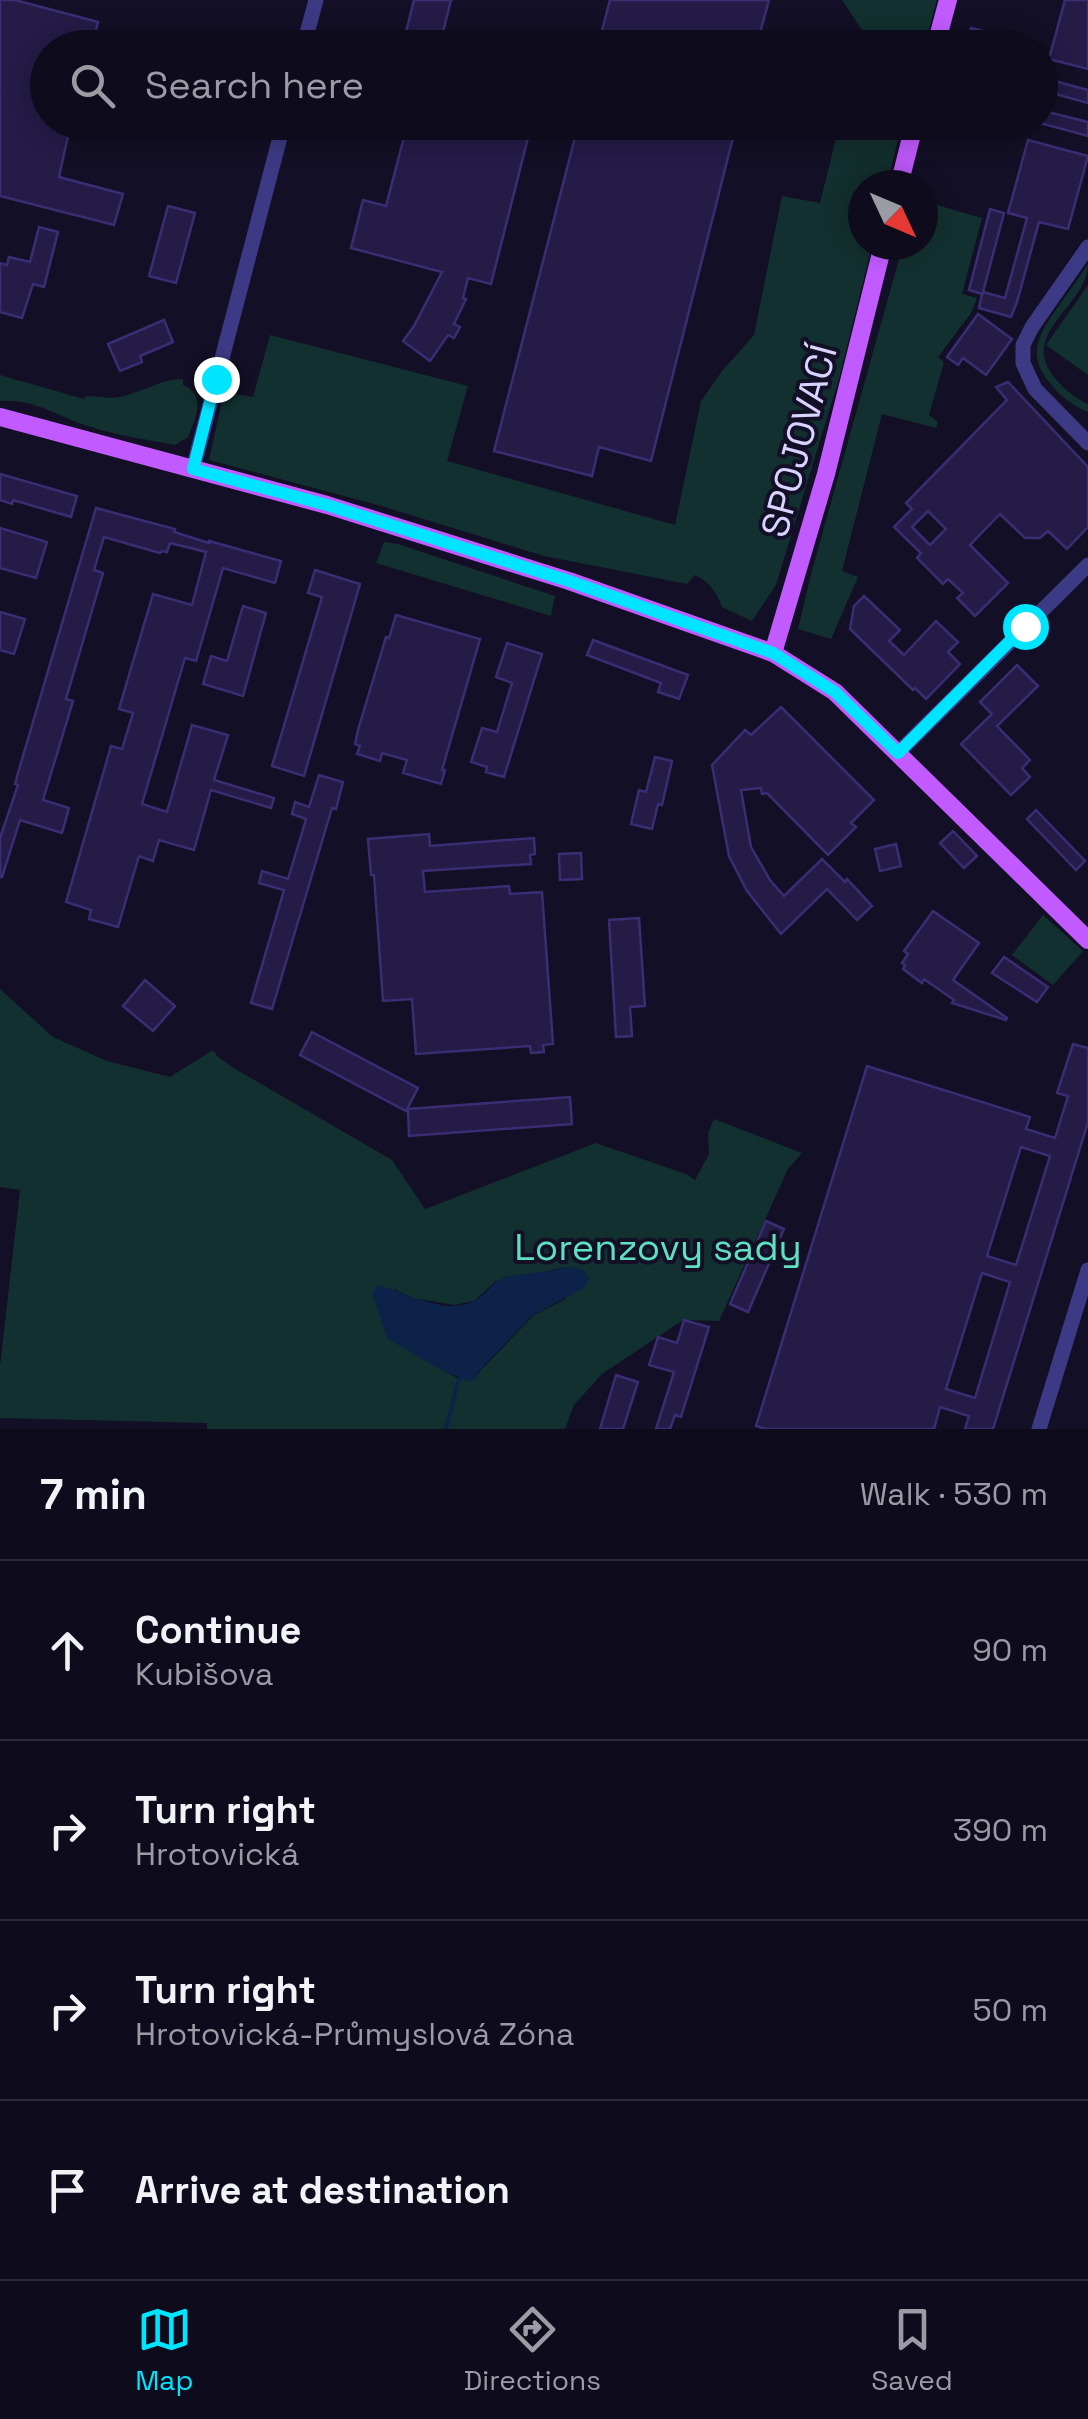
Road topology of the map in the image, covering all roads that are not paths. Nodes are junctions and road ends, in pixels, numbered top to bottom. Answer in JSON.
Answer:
{"nodes":[{"id":1,"x":316,"y":0,"type":"edge"},
{"id":2,"x":948,"y":0,"type":"edge"},
{"id":3,"x":308,"y":30,"type":"edge"},
{"id":4,"x":940,"y":30,"type":"edge"},
{"id":5,"x":279,"y":140,"type":"edge"},
{"id":6,"x":910,"y":140,"type":"edge"},
{"id":7,"x":902,"y":170,"type":"edge"},
{"id":8,"x":1088,"y":247,"type":"edge"},
{"id":9,"x":880,"y":260,"type":"edge"},
{"id":10,"x":0,"y":417,"type":"edge"},
{"id":11,"x":1088,"y":444,"type":"edge"},
{"id":12,"x":193,"y":469,"type":"junction"},
{"id":13,"x":1088,"y":565,"type":"edge"},
{"id":14,"x":773,"y":653,"type":"junction"},
{"id":15,"x":898,"y":753,"type":"junction"},
{"id":16,"x":1088,"y":940,"type":"edge"},
{"id":17,"x":1088,"y":1270,"type":"edge"},
{"id":18,"x":1039,"y":1429,"type":"edge"}],
"edges":[{"from":1,"to":3,"type":"street"},
{"from":2,"to":4,"type":"main road"},
{"from":5,"to":12,"type":"street"},
{"from":6,"to":7,"type":"main road"},
{"from":8,"to":11,"type":"street"},
{"from":9,"to":14,"type":"main road","name":"SPOJOVACÍ"},
{"from":10,"to":12,"type":"main road"},
{"from":12,"to":14,"type":"main road"},
{"from":13,"to":15,"type":"street"},
{"from":14,"to":15,"type":"main road"},
{"from":15,"to":16,"type":"main road"},
{"from":17,"to":18,"type":"street"}]}
